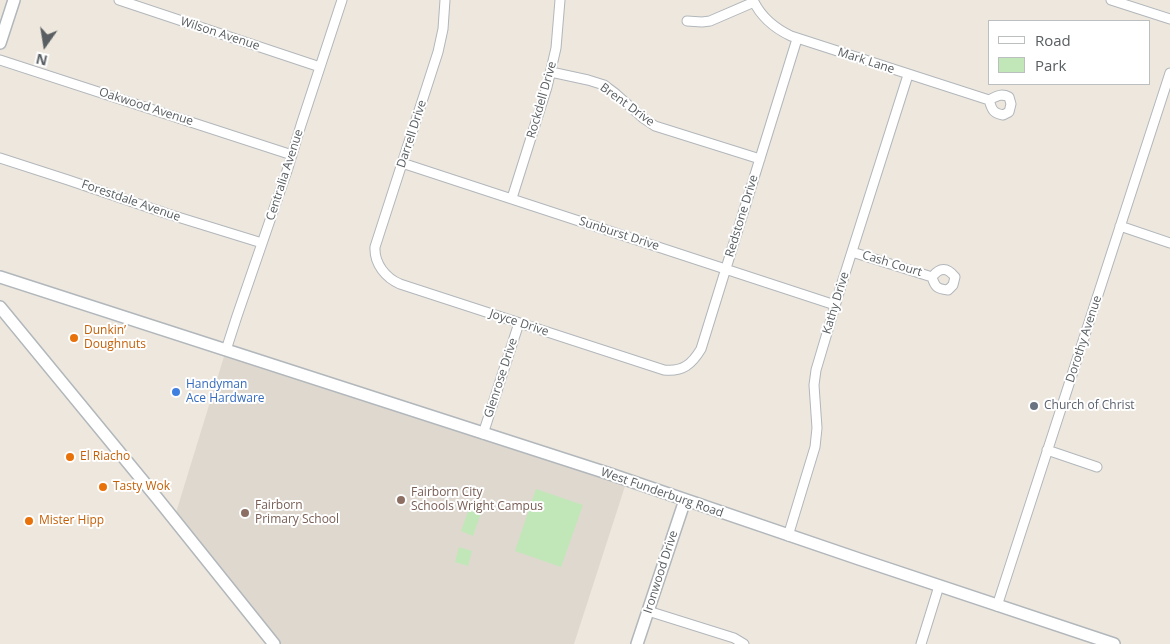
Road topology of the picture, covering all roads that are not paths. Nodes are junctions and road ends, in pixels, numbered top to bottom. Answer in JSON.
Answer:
{"nodes":[{"id":1,"x":14,"y":0,"type":"edge"},
{"id":2,"x":119,"y":0,"type":"edge"},
{"id":3,"x":342,"y":0,"type":"edge"},
{"id":4,"x":445,"y":0,"type":"edge"},
{"id":5,"x":560,"y":0,"type":"edge"},
{"id":6,"x":1111,"y":0,"type":"edge"},
{"id":7,"x":754,"y":1,"type":"edge"},
{"id":8,"x":1170,"y":19,"type":"edge"},
{"id":9,"x":687,"y":21,"type":"dead end"},
{"id":10,"x":797,"y":39,"type":"junction"},
{"id":11,"x":0,"y":42,"type":"edge"},
{"id":12,"x":0,"y":60,"type":"edge"},
{"id":13,"x":320,"y":67,"type":"junction"},
{"id":14,"x":551,"y":72,"type":"junction"},
{"id":15,"x":1170,"y":73,"type":"edge"},
{"id":16,"x":908,"y":74,"type":"junction"},
{"id":17,"x":989,"y":100,"type":"dead end"},
{"id":18,"x":292,"y":155,"type":"junction"},
{"id":19,"x":0,"y":158,"type":"edge"},
{"id":20,"x":760,"y":159,"type":"junction"},
{"id":21,"x":402,"y":162,"type":"junction"},
{"id":22,"x":512,"y":198,"type":"junction"},
{"id":23,"x":1120,"y":226,"type":"junction"},
{"id":24,"x":262,"y":243,"type":"junction"},
{"id":25,"x":1170,"y":243,"type":"edge"},
{"id":26,"x":852,"y":252,"type":"junction"},
{"id":27,"x":379,"y":266,"type":"joint"},
{"id":28,"x":726,"y":269,"type":"junction"},
{"id":29,"x":932,"y":276,"type":"dead end"},
{"id":30,"x":0,"y":277,"type":"edge"},
{"id":31,"x":835,"y":305,"type":"junction"},
{"id":32,"x":0,"y":307,"type":"edge"},
{"id":33,"x":0,"y":317,"type":"edge"},
{"id":34,"x":519,"y":323,"type":"junction"},
{"id":35,"x":18,"y":328,"type":"junction"},
{"id":36,"x":226,"y":350,"type":"junction"},
{"id":37,"x":664,"y":370,"type":"joint"},
{"id":38,"x":484,"y":434,"type":"junction"},
{"id":39,"x":1047,"y":450,"type":"junction"},
{"id":40,"x":1097,"y":467,"type":"dead end"},
{"id":41,"x":685,"y":500,"type":"junction"},
{"id":42,"x":788,"y":536,"type":"junction"},
{"id":43,"x":939,"y":586,"type":"junction"},
{"id":44,"x":997,"y":606,"type":"junction"},
{"id":45,"x":648,"y":610,"type":"junction"},
{"id":46,"x":274,"y":644,"type":"edge"},
{"id":47,"x":637,"y":644,"type":"edge"},
{"id":48,"x":744,"y":644,"type":"edge"},
{"id":49,"x":921,"y":644,"type":"edge"},
{"id":50,"x":1114,"y":644,"type":"edge"}],
"edges":[{"from":1,"to":11,"type":"street"},
{"from":2,"to":13,"type":"street","name":"Wilson Avenue"},
{"from":3,"to":13,"type":"street","name":"Centralia Avenue"},
{"from":4,"to":21,"type":"street","name":"Darrell Drive"},
{"from":5,"to":14,"type":"street","name":"Rockdell Drive"},
{"from":6,"to":8,"type":"street"},
{"from":7,"to":9,"type":"street"},
{"from":7,"to":10,"type":"street","name":"Mark Lane"},
{"from":10,"to":16,"type":"street","name":"Mark Lane"},
{"from":10,"to":20,"type":"street","name":"Redstone Drive"},
{"from":12,"to":18,"type":"street","name":"Oakwood Avenue"},
{"from":13,"to":18,"type":"street","name":"Centralia Avenue"},
{"from":14,"to":20,"type":"street","name":"Brent Drive"},
{"from":14,"to":22,"type":"street","name":"Rockdell Drive"},
{"from":15,"to":23,"type":"street","name":"Dorothy Avenue"},
{"from":16,"to":17,"type":"street","name":"Mark Lane"},
{"from":16,"to":26,"type":"street","name":"Kathy Drive"},
{"from":18,"to":24,"type":"street","name":"Centralia Avenue"},
{"from":19,"to":24,"type":"street","name":"Forestdale Avenue"},
{"from":20,"to":28,"type":"street","name":"Redstone Drive"},
{"from":21,"to":22,"type":"street","name":"Sunburst Drive"},
{"from":21,"to":27,"type":"street","name":"Darrell Drive"},
{"from":22,"to":28,"type":"street","name":"Sunburst Drive"},
{"from":23,"to":25,"type":"street"},
{"from":23,"to":39,"type":"street","name":"Dorothy Avenue"},
{"from":24,"to":36,"type":"street","name":"Centralia Avenue"},
{"from":26,"to":29,"type":"street","name":"Cash Court"},
{"from":26,"to":31,"type":"street","name":"Kathy Drive"},
{"from":27,"to":34,"type":"street","name":"Joyce Drive"},
{"from":28,"to":31,"type":"street","name":"Sunburst Drive"},
{"from":28,"to":37,"type":"street","name":"Redstone Drive"},
{"from":30,"to":36,"type":"street","name":"West Funderburg Road"},
{"from":31,"to":42,"type":"street","name":"Kathy Drive"},
{"from":32,"to":35,"type":"street"},
{"from":33,"to":35,"type":"street"},
{"from":34,"to":37,"type":"street","name":"Joyce Drive"},
{"from":34,"to":38,"type":"street","name":"Glenrose Drive"},
{"from":35,"to":46,"type":"street"},
{"from":36,"to":38,"type":"street","name":"West Funderburg Road"},
{"from":38,"to":41,"type":"street","name":"West Funderburg Road"},
{"from":39,"to":40,"type":"street"},
{"from":39,"to":44,"type":"street","name":"Dorothy Avenue"},
{"from":41,"to":42,"type":"street","name":"West Funderburg Road"},
{"from":41,"to":45,"type":"street","name":"Ironwood Drive"},
{"from":42,"to":43,"type":"street","name":"West Funderburg Road"},
{"from":43,"to":44,"type":"street","name":"West Funderburg Road"},
{"from":43,"to":49,"type":"street"},
{"from":44,"to":50,"type":"street","name":"West Funderburg Road"},
{"from":45,"to":47,"type":"street","name":"Ironwood Drive"},
{"from":45,"to":48,"type":"street"}]}
